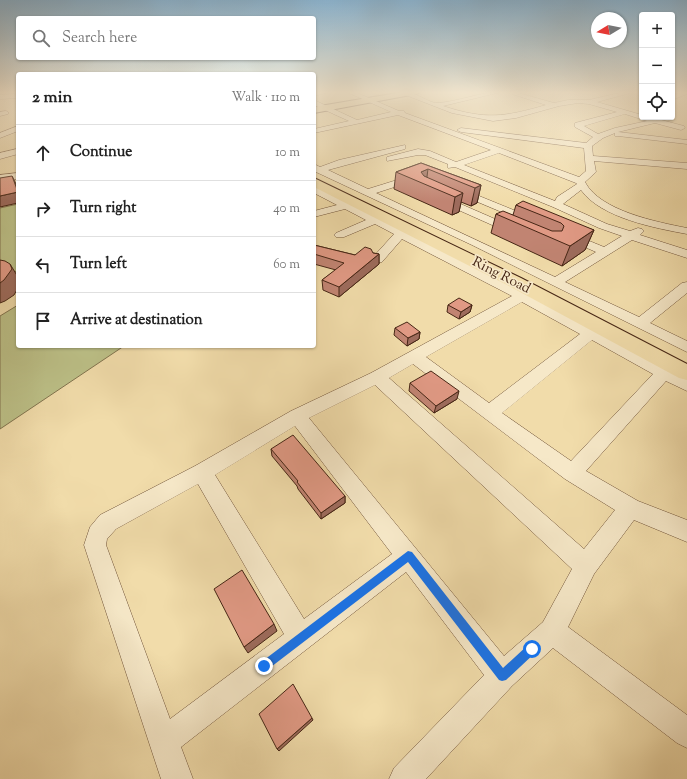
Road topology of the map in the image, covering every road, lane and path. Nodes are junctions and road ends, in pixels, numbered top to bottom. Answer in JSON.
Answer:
{"nodes":[{"id":1,"x":326,"y":128,"type":"edge"},
{"id":2,"x":439,"y":128,"type":"edge"},
{"id":3,"x":445,"y":128,"type":"edge"},
{"id":4,"x":500,"y":128,"type":"edge"},
{"id":5,"x":582,"y":128,"type":"edge"},
{"id":6,"x":603,"y":128,"type":"edge"},
{"id":7,"x":626,"y":128,"type":"edge"},
{"id":8,"x":670,"y":128,"type":"edge"},
{"id":9,"x":16,"y":129,"type":"edge"},
{"id":10,"x":449,"y":129,"type":"joint"},
{"id":11,"x":316,"y":131,"type":"edge"},
{"id":12,"x":612,"y":132,"type":"junction"},
{"id":13,"x":498,"y":134,"type":"junction"},
{"id":14,"x":0,"y":136,"type":"edge"},
{"id":15,"x":685,"y":136,"type":"edge"},
{"id":16,"x":16,"y":137,"type":"edge"},
{"id":17,"x":598,"y":137,"type":"junction"},
{"id":18,"x":411,"y":145,"type":"dead end"},
{"id":19,"x":588,"y":146,"type":"junction"},
{"id":20,"x":498,"y":151,"type":"junction"},
{"id":21,"x":16,"y":152,"type":"edge"},
{"id":22,"x":0,"y":156,"type":"edge"},
{"id":23,"x":589,"y":158,"type":"junction"},
{"id":24,"x":390,"y":159,"type":"dead end"},
{"id":25,"x":455,"y":165,"type":"junction"},
{"id":26,"x":687,"y":166,"type":"edge"},
{"id":27,"x":442,"y":169,"type":"edge"},
{"id":28,"x":316,"y":173,"type":"edge"},
{"id":29,"x":316,"y":173,"type":"edge"},
{"id":30,"x":316,"y":173,"type":"edge"},
{"id":31,"x":316,"y":174,"type":"edge"},
{"id":32,"x":16,"y":176,"type":"edge"},
{"id":33,"x":0,"y":178,"type":"edge"},
{"id":34,"x":429,"y":178,"type":"edge"},
{"id":35,"x":444,"y":184,"type":"edge"},
{"id":36,"x":581,"y":184,"type":"junction"},
{"id":37,"x":316,"y":190,"type":"edge"},
{"id":38,"x":368,"y":192,"type":"junction"},
{"id":39,"x":432,"y":194,"type":"edge"},
{"id":40,"x":544,"y":201,"type":"junction"},
{"id":41,"x":488,"y":202,"type":"junction"},
{"id":42,"x":347,"y":205,"type":"junction"},
{"id":43,"x":557,"y":205,"type":"junction"},
{"id":44,"x":470,"y":211,"type":"junction"},
{"id":45,"x":316,"y":213,"type":"edge"},
{"id":46,"x":517,"y":214,"type":"junction"},
{"id":47,"x":376,"y":220,"type":"junction"},
{"id":48,"x":652,"y":222,"type":"junction"},
{"id":49,"x":544,"y":226,"type":"edge"},
{"id":50,"x":687,"y":231,"type":"edge"},
{"id":51,"x":558,"y":232,"type":"edge"},
{"id":52,"x":401,"y":233,"type":"junction"},
{"id":53,"x":340,"y":235,"type":"dead end"},
{"id":54,"x":632,"y":236,"type":"junction"},
{"id":55,"x":528,"y":237,"type":"edge"},
{"id":56,"x":606,"y":252,"type":"junction"},
{"id":57,"x":687,"y":254,"type":"edge"},
{"id":58,"x":378,"y":259,"type":"edge"},
{"id":59,"x":558,"y":280,"type":"junction"},
{"id":60,"x":687,"y":286,"type":"edge"},
{"id":61,"x":522,"y":296,"type":"junction"},
{"id":62,"x":643,"y":321,"type":"junction"},
{"id":63,"x":591,"y":333,"type":"junction"},
{"id":64,"x":687,"y":338,"type":"edge"},
{"id":65,"x":687,"y":347,"type":"edge"},
{"id":66,"x":414,"y":356,"type":"junction"},
{"id":67,"x":687,"y":359,"type":"edge"},
{"id":68,"x":664,"y":373,"type":"junction"},
{"id":69,"x":687,"y":373,"type":"edge"},
{"id":70,"x":377,"y":377,"type":"junction"},
{"id":71,"x":687,"y":385,"type":"edge"},
{"id":72,"x":489,"y":413,"type":"junction"},
{"id":73,"x":297,"y":416,"type":"junction"},
{"id":74,"x":202,"y":472,"type":"junction"},
{"id":75,"x":572,"y":473,"type":"junction"},
{"id":76,"x":630,"y":508,"type":"junction"},
{"id":77,"x":687,"y":531,"type":"edge"},
{"id":78,"x":408,"y":556,"type":"junction"},
{"id":79,"x":586,"y":566,"type":"junction"},
{"id":80,"x":552,"y":631,"type":"junction"},
{"id":81,"x":301,"y":638,"type":"junction"},
{"id":82,"x":502,"y":676,"type":"junction"},
{"id":83,"x":687,"y":733,"type":"edge"},
{"id":84,"x":164,"y":741,"type":"junction"},
{"id":85,"x":177,"y":779,"type":"edge"},
{"id":86,"x":406,"y":779,"type":"edge"}],
"edges":[{"from":1,"to":11,"type":"street"},
{"from":2,"to":20,"type":"street"},
{"from":3,"to":10,"type":"street"},
{"from":4,"to":13,"type":"street"},
{"from":5,"to":17,"type":"street"},
{"from":6,"to":12,"type":"street"},
{"from":7,"to":12,"type":"street"},
{"from":8,"to":15,"type":"street"},
{"from":9,"to":14,"type":"street"},
{"from":10,"to":13,"type":"street"},
{"from":12,"to":15,"type":"street"},
{"from":12,"to":17,"type":"street"},
{"from":13,"to":19,"type":"street"},
{"from":14,"to":16,"type":"street"},
{"from":17,"to":19,"type":"street"},
{"from":18,"to":28,"type":"street"},
{"from":19,"to":23,"type":"street"},
{"from":20,"to":25,"type":"street"},
{"from":20,"to":36,"type":"street"},
{"from":21,"to":22,"type":"street"},
{"from":23,"to":26,"type":"street"},
{"from":23,"to":36,"type":"street"},
{"from":24,"to":25,"type":"street"},
{"from":25,"to":27,"type":"street"},
{"from":25,"to":40,"type":"street"},
{"from":29,"to":38,"type":"street"},
{"from":30,"to":67,"type":"main road","name":"Ring Road"},
{"from":31,"to":69,"type":"main road","name":"Ring Road"},
{"from":32,"to":33,"type":"street"},
{"from":34,"to":38,"type":"street"},
{"from":35,"to":41,"type":"street"},
{"from":36,"to":43,"type":"street"},
{"from":36,"to":48,"type":"street"},
{"from":37,"to":42,"type":"street"},
{"from":38,"to":59,"type":"street"},
{"from":39,"to":44,"type":"street"},
{"from":40,"to":43,"type":"street"},
{"from":40,"to":46,"type":"street"},
{"from":41,"to":44,"type":"street"},
{"from":41,"to":46,"type":"street"},
{"from":42,"to":45,"type":"street"},
{"from":42,"to":47,"type":"street"},
{"from":43,"to":54,"type":"street"},
{"from":44,"to":55,"type":"street"},
{"from":46,"to":49,"type":"street"},
{"from":47,"to":52,"type":"street"},
{"from":47,"to":53,"type":"street"},
{"from":48,"to":50,"type":"street"},
{"from":48,"to":54,"type":"street"},
{"from":51,"to":56,"type":"street"},
{"from":52,"to":58,"type":"street"},
{"from":52,"to":61,"type":"street"},
{"from":54,"to":56,"type":"street"},
{"from":54,"to":57,"type":"street"},
{"from":56,"to":59,"type":"street"},
{"from":59,"to":62,"type":"street"},
{"from":60,"to":62,"type":"street"},
{"from":61,"to":63,"type":"street"},
{"from":61,"to":66,"type":"street"},
{"from":62,"to":64,"type":"street"},
{"from":62,"to":65,"type":"street"},
{"from":63,"to":68,"type":"street"},
{"from":63,"to":72,"type":"street"},
{"from":66,"to":70,"type":"street"},
{"from":66,"to":72,"type":"street"},
{"from":68,"to":71,"type":"street"},
{"from":68,"to":75,"type":"street"},
{"from":70,"to":73,"type":"street"},
{"from":70,"to":79,"type":"street"},
{"from":72,"to":75,"type":"street"},
{"from":73,"to":74,"type":"street"},
{"from":73,"to":78,"type":"street"},
{"from":74,"to":81,"type":"street"},
{"from":74,"to":84,"type":"street"},
{"from":75,"to":76,"type":"street"},
{"from":76,"to":77,"type":"street"},
{"from":76,"to":79,"type":"street"},
{"from":78,"to":81,"type":"street"},
{"from":78,"to":82,"type":"street"},
{"from":79,"to":80,"type":"street"},
{"from":80,"to":82,"type":"street"},
{"from":80,"to":83,"type":"street"},
{"from":81,"to":84,"type":"street"},
{"from":82,"to":86,"type":"street"},
{"from":84,"to":85,"type":"street"}]}
